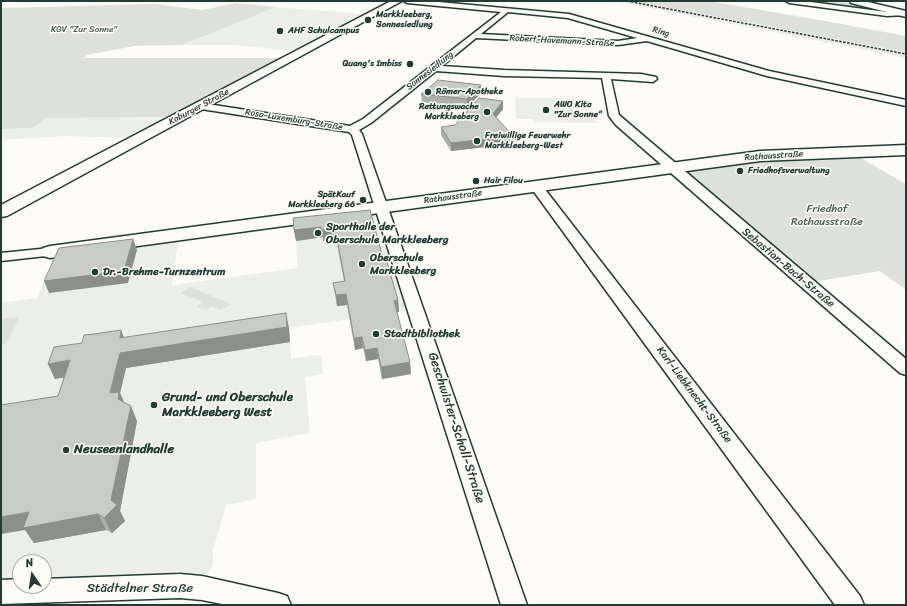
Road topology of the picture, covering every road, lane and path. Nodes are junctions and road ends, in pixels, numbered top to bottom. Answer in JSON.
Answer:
{"nodes":[{"id":1,"x":398,"y":1,"type":"edge"},
{"id":2,"x":407,"y":1,"type":"edge"},
{"id":3,"x":478,"y":1,"type":"edge"},
{"id":4,"x":789,"y":1,"type":"edge"},
{"id":5,"x":854,"y":1,"type":"edge"},
{"id":6,"x":533,"y":4,"type":"dead end"},
{"id":7,"x":470,"y":7,"type":"junction"},
{"id":8,"x":507,"y":10,"type":"junction"},
{"id":9,"x":524,"y":12,"type":"junction"},
{"id":10,"x":905,"y":14,"type":"edge"},
{"id":11,"x":474,"y":36,"type":"junction"},
{"id":12,"x":649,"y":38,"type":"junction"},
{"id":13,"x":434,"y":68,"type":"junction"},
{"id":14,"x":606,"y":76,"type":"junction"},
{"id":15,"x":653,"y":79,"type":"dead end"},
{"id":16,"x":906,"y":103,"type":"edge"},
{"id":17,"x":201,"y":106,"type":"junction"},
{"id":18,"x":352,"y":129,"type":"junction"},
{"id":19,"x":906,"y":150,"type":"edge"},
{"id":20,"x":671,"y":168,"type":"junction"},
{"id":21,"x":536,"y":186,"type":"junction"},
{"id":22,"x":381,"y":207,"type":"junction"},
{"id":23,"x":1,"y":212,"type":"edge"},
{"id":24,"x":50,"y":252,"type":"joint"},
{"id":25,"x":1,"y":257,"type":"edge"},
{"id":26,"x":906,"y":368,"type":"edge"},
{"id":27,"x":1,"y":592,"type":"edge"},
{"id":28,"x":278,"y":605,"type":"edge"},
{"id":29,"x":514,"y":605,"type":"edge"},
{"id":30,"x":851,"y":605,"type":"edge"}],
"edges":[{"from":1,"to":17,"type":"street","name":"Koburger Straße"},
{"from":2,"to":7,"type":"street","name":"Ring"},
{"from":3,"to":7,"type":"street"},
{"from":4,"to":10,"type":"street"},
{"from":5,"to":10,"type":"street"},
{"from":6,"to":9,"type":"street"},
{"from":7,"to":8,"type":"street","name":"Ring"},
{"from":8,"to":9,"type":"street","name":"Ring"},
{"from":8,"to":11,"type":"street","name":"Sonnesiedlung"},
{"from":9,"to":12,"type":"street","name":"Ring"},
{"from":11,"to":12,"type":"street","name":"Robert-Havemann-Straße"},
{"from":11,"to":13,"type":"street","name":"Sonnesiedlung"},
{"from":12,"to":16,"type":"street","name":"Ring"},
{"from":13,"to":14,"type":"street"},
{"from":13,"to":18,"type":"street","name":"Sonnesiedlung"},
{"from":14,"to":15,"type":"street"},
{"from":14,"to":20,"type":"street"},
{"from":17,"to":18,"type":"street","name":"Rosa-Luxemburg-Straße"},
{"from":17,"to":23,"type":"street","name":"Koburger Straße"},
{"from":18,"to":22,"type":"street","name":"Rosa-Luxemburg-Straße"},
{"from":19,"to":20,"type":"street","name":"Rathausstraße"},
{"from":20,"to":21,"type":"street","name":"Rathausstraße"},
{"from":20,"to":26,"type":"street","name":"Sebastian-Bach-Straße"},
{"from":21,"to":22,"type":"street","name":"Rathausstraße"},
{"from":21,"to":30,"type":"street","name":"Karl-Liebknecht-Straße"},
{"from":22,"to":24,"type":"street","name":"Rathausstraße"},
{"from":22,"to":29,"type":"street","name":"Geschwister-Scholl-Straße"},
{"from":24,"to":25,"type":"street","name":"Rathausstraße"},
{"from":27,"to":28,"type":"street","name":"Städtelner Straße"}]}
